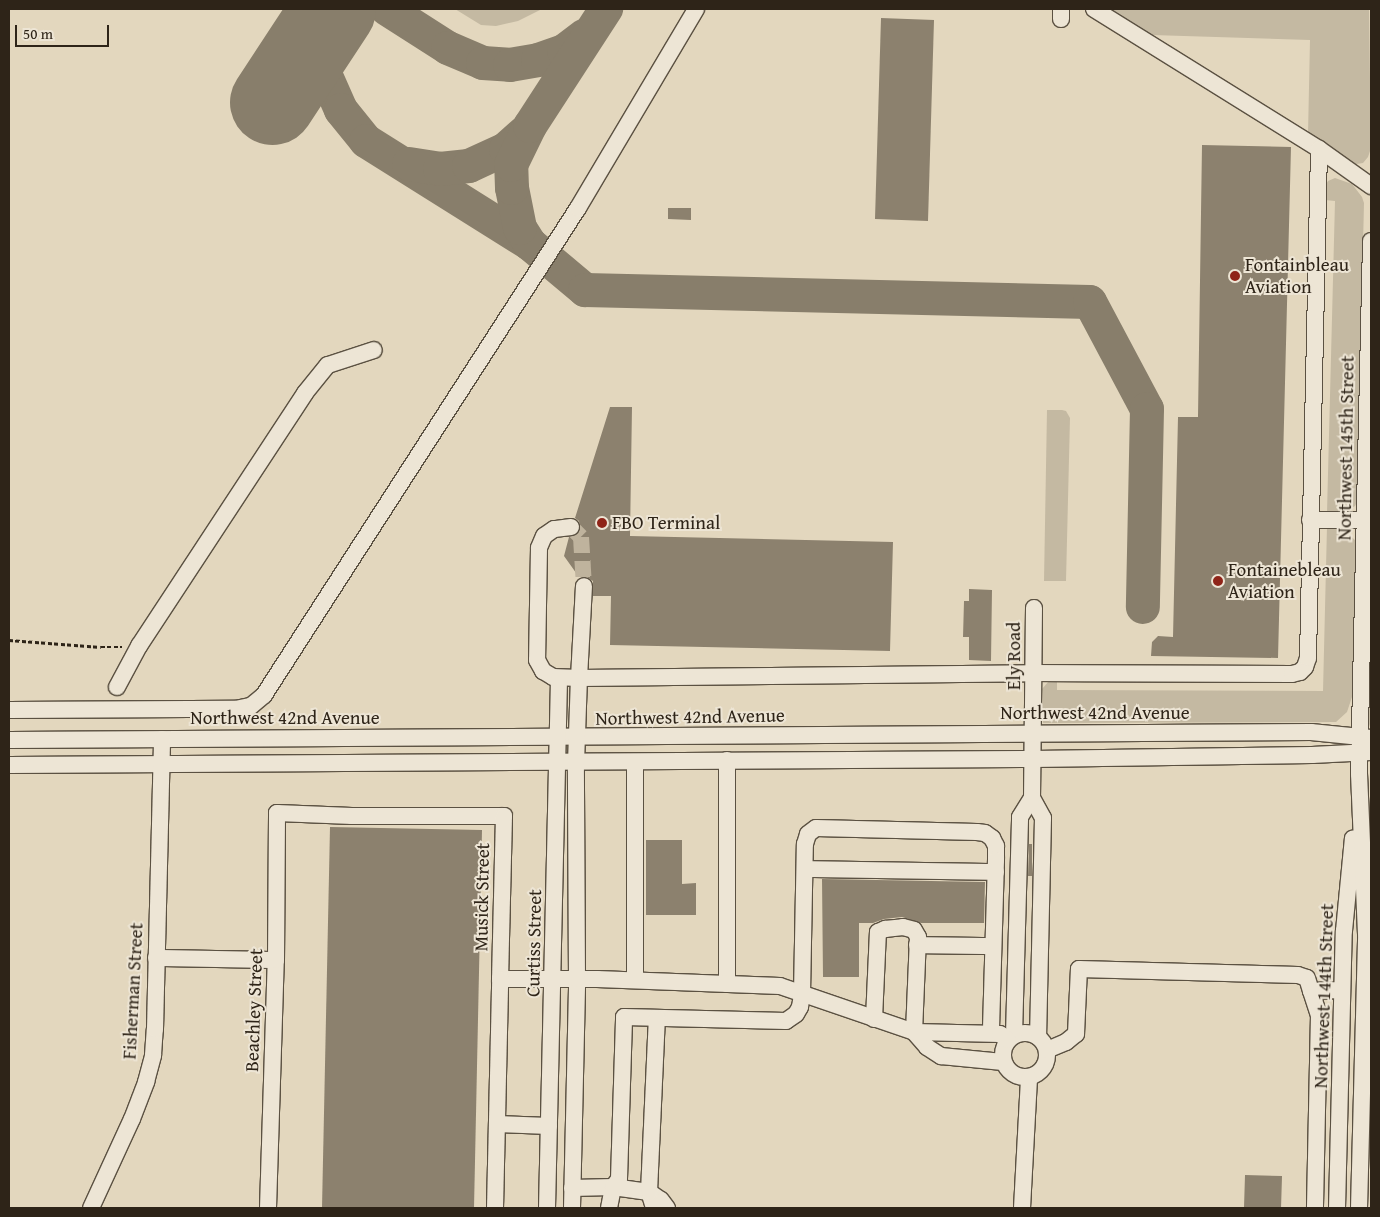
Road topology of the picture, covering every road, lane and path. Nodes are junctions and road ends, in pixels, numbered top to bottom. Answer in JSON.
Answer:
{"nodes":[{"id":1,"x":696,"y":9,"type":"edge"},
{"id":2,"x":1094,"y":9,"type":"edge"},
{"id":3,"x":1319,"y":149,"type":"junction"},
{"id":4,"x":1371,"y":186,"type":"edge"},
{"id":5,"x":1371,"y":242,"type":"edge"},
{"id":6,"x":374,"y":350,"type":"dead end"},
{"id":7,"x":1310,"y":520,"type":"junction"},
{"id":8,"x":1368,"y":520,"type":"edge"},
{"id":9,"x":571,"y":527,"type":"dead end"},
{"id":10,"x":584,"y":586,"type":"tunnel mouth"},
{"id":11,"x":1034,"y":608,"type":"dead end"},
{"id":12,"x":9,"y":640,"type":"edge"},
{"id":13,"x":139,"y":646,"type":"junction"},
{"id":14,"x":1033,"y":674,"type":"junction"},
{"id":15,"x":559,"y":678,"type":"junction"},
{"id":16,"x":579,"y":678,"type":"junction"},
{"id":17,"x":117,"y":687,"type":"dead end"},
{"id":18,"x":9,"y":710,"type":"edge"},
{"id":19,"x":1033,"y":733,"type":"junction"},
{"id":20,"x":557,"y":737,"type":"junction"},
{"id":21,"x":576,"y":738,"type":"junction"},
{"id":22,"x":162,"y":739,"type":"junction"},
{"id":23,"x":9,"y":740,"type":"edge"},
{"id":24,"x":1364,"y":745,"type":"edge"},
{"id":25,"x":1033,"y":759,"type":"junction"},
{"id":26,"x":727,"y":760,"type":"junction"},
{"id":27,"x":635,"y":762,"type":"junction"},
{"id":28,"x":556,"y":763,"type":"junction"},
{"id":29,"x":576,"y":763,"type":"junction"},
{"id":30,"x":9,"y":765,"type":"edge"},
{"id":31,"x":162,"y":765,"type":"junction"},
{"id":32,"x":1359,"y":786,"type":"junction"},
{"id":33,"x":1032,"y":798,"type":"junction"},
{"id":34,"x":277,"y":813,"type":"joint"},
{"id":35,"x":805,"y":869,"type":"junction"},
{"id":36,"x":996,"y":872,"type":"junction"},
{"id":37,"x":1017,"y":915,"type":"junction"},
{"id":38,"x":1041,"y":915,"type":"junction"},
{"id":39,"x":917,"y":945,"type":"junction"},
{"id":40,"x":993,"y":946,"type":"junction"},
{"id":41,"x":156,"y":958,"type":"junction"},
{"id":42,"x":276,"y":960,"type":"junction"},
{"id":43,"x":577,"y":979,"type":"junction"},
{"id":44,"x":500,"y":980,"type":"junction"},
{"id":45,"x":553,"y":980,"type":"junction"},
{"id":46,"x":635,"y":980,"type":"junction"},
{"id":47,"x":727,"y":984,"type":"junction"},
{"id":48,"x":1342,"y":990,"type":"junction"},
{"id":49,"x":1311,"y":991,"type":"junction"},
{"id":50,"x":802,"y":994,"type":"junction"},
{"id":51,"x":657,"y":1018,"type":"junction"},
{"id":52,"x":874,"y":1019,"type":"junction"},
{"id":53,"x":914,"y":1032,"type":"junction"},
{"id":54,"x":990,"y":1033,"type":"junction"},
{"id":55,"x":1011,"y":1038,"type":"junction"},
{"id":56,"x":1043,"y":1043,"type":"junction"},
{"id":57,"x":1003,"y":1062,"type":"junction"},
{"id":58,"x":1029,"y":1078,"type":"junction"},
{"id":59,"x":497,"y":1124,"type":"junction"},
{"id":60,"x":549,"y":1126,"type":"junction"},
{"id":61,"x":1338,"y":1150,"type":"junction"},
{"id":62,"x":1361,"y":1150,"type":"junction"},
{"id":63,"x":612,"y":1187,"type":"junction"},
{"id":64,"x":572,"y":1188,"type":"junction"},
{"id":65,"x":649,"y":1192,"type":"junction"},
{"id":66,"x":91,"y":1208,"type":"edge"},
{"id":67,"x":268,"y":1208,"type":"edge"},
{"id":68,"x":495,"y":1208,"type":"edge"},
{"id":69,"x":547,"y":1208,"type":"edge"},
{"id":70,"x":572,"y":1208,"type":"edge"},
{"id":71,"x":609,"y":1208,"type":"edge"},
{"id":72,"x":654,"y":1208,"type":"edge"},
{"id":73,"x":667,"y":1208,"type":"edge"},
{"id":74,"x":1022,"y":1208,"type":"edge"},
{"id":75,"x":1315,"y":1208,"type":"edge"},
{"id":76,"x":1337,"y":1208,"type":"edge"},
{"id":77,"x":1359,"y":1208,"type":"edge"}],
"edges":[{"from":1,"to":18,"type":"street"},
{"from":2,"to":3,"type":"street"},
{"from":3,"to":4,"type":"street"},
{"from":3,"to":7,"type":"street"},
{"from":5,"to":8,"type":"street","name":"Northwest 145th Street"},
{"from":6,"to":13,"type":"street"},
{"from":7,"to":8,"type":"street"},
{"from":7,"to":14,"type":"street"},
{"from":8,"to":24,"type":"street","name":"Northwest 145th Street"},
{"from":9,"to":15,"type":"street"},
{"from":10,"to":16,"type":"street"},
{"from":11,"to":14,"type":"street","name":"Ely Road"},
{"from":12,"to":13,"type":"path"},
{"from":13,"to":17,"type":"street"},
{"from":14,"to":16,"type":"street"},
{"from":14,"to":19,"type":"street","name":"Ely Road"},
{"from":15,"to":16,"type":"street"},
{"from":15,"to":20,"type":"street","name":"Curtiss Street"},
{"from":16,"to":21,"type":"street"},
{"from":19,"to":21,"type":"street","name":"Northwest 42nd Avenue"},
{"from":19,"to":24,"type":"street","name":"Northwest 42nd Avenue"},
{"from":19,"to":25,"type":"street","name":"Ely Road"},
{"from":20,"to":21,"type":"street","name":"Northwest 42nd Avenue"},
{"from":20,"to":22,"type":"street","name":"Northwest 42nd Avenue"},
{"from":20,"to":28,"type":"street","name":"Curtiss Street"},
{"from":21,"to":29,"type":"street"},
{"from":22,"to":23,"type":"street","name":"Northwest 42nd Avenue"},
{"from":22,"to":31,"type":"street","name":"Fisherman Street"},
{"from":24,"to":25,"type":"street"},
{"from":24,"to":32,"type":"street","name":"Northwest 144th Street"},
{"from":25,"to":26,"type":"street"},
{"from":25,"to":33,"type":"street","name":"Ely Road"},
{"from":26,"to":27,"type":"street"},
{"from":26,"to":47,"type":"street"},
{"from":27,"to":29,"type":"street"},
{"from":27,"to":46,"type":"street"},
{"from":28,"to":29,"type":"street"},
{"from":28,"to":31,"type":"street"},
{"from":28,"to":45,"type":"street","name":"Curtiss Street"},
{"from":29,"to":43,"type":"street"},
{"from":30,"to":31,"type":"street"},
{"from":31,"to":41,"type":"street","name":"Fisherman Street"},
{"from":32,"to":48,"type":"street","name":"Northwest 144th Street"},
{"from":32,"to":62,"type":"street","name":"Northwest 144th Street"},
{"from":33,"to":37,"type":"street"},
{"from":33,"to":38,"type":"street"},
{"from":34,"to":42,"type":"street","name":"Beachley Street"},
{"from":34,"to":44,"type":"street","name":"Musick Street"},
{"from":35,"to":36,"type":"street"},
{"from":35,"to":36,"type":"street"},
{"from":35,"to":50,"type":"street"},
{"from":36,"to":40,"type":"street"},
{"from":37,"to":38,"type":"street"},
{"from":37,"to":55,"type":"street"},
{"from":38,"to":56,"type":"street"},
{"from":39,"to":40,"type":"street"},
{"from":39,"to":52,"type":"street"},
{"from":39,"to":53,"type":"street"},
{"from":40,"to":54,"type":"street"},
{"from":41,"to":42,"type":"street"},
{"from":41,"to":66,"type":"street","name":"Fisherman Street"},
{"from":42,"to":67,"type":"street","name":"Beachley Street"},
{"from":43,"to":45,"type":"street"},
{"from":43,"to":46,"type":"street"},
{"from":43,"to":64,"type":"street"},
{"from":44,"to":45,"type":"street"},
{"from":44,"to":59,"type":"street"},
{"from":45,"to":60,"type":"street","name":"Curtiss Street"},
{"from":46,"to":47,"type":"street"},
{"from":47,"to":50,"type":"street"},
{"from":48,"to":49,"type":"street"},
{"from":48,"to":61,"type":"street","name":"Northwest 144th Street"},
{"from":49,"to":56,"type":"street"},
{"from":49,"to":75,"type":"street"},
{"from":50,"to":51,"type":"street"},
{"from":50,"to":52,"type":"street"},
{"from":51,"to":63,"type":"street"},
{"from":51,"to":65,"type":"street"},
{"from":52,"to":53,"type":"street"},
{"from":53,"to":54,"type":"street"},
{"from":53,"to":57,"type":"street"},
{"from":54,"to":55,"type":"street"},
{"from":55,"to":56,"type":"street"},
{"from":55,"to":57,"type":"street"},
{"from":56,"to":58,"type":"street"},
{"from":57,"to":58,"type":"street"},
{"from":58,"to":74,"type":"street"},
{"from":59,"to":60,"type":"street"},
{"from":59,"to":68,"type":"street"},
{"from":60,"to":69,"type":"street","name":"Curtiss Street"},
{"from":61,"to":62,"type":"street"},
{"from":61,"to":76,"type":"street","name":"Northwest 144th Street"},
{"from":62,"to":77,"type":"street","name":"Northwest 144th Street"},
{"from":63,"to":64,"type":"street"},
{"from":63,"to":65,"type":"street"},
{"from":63,"to":71,"type":"street"},
{"from":64,"to":70,"type":"street"},
{"from":65,"to":72,"type":"street"},
{"from":65,"to":73,"type":"street"}]}
